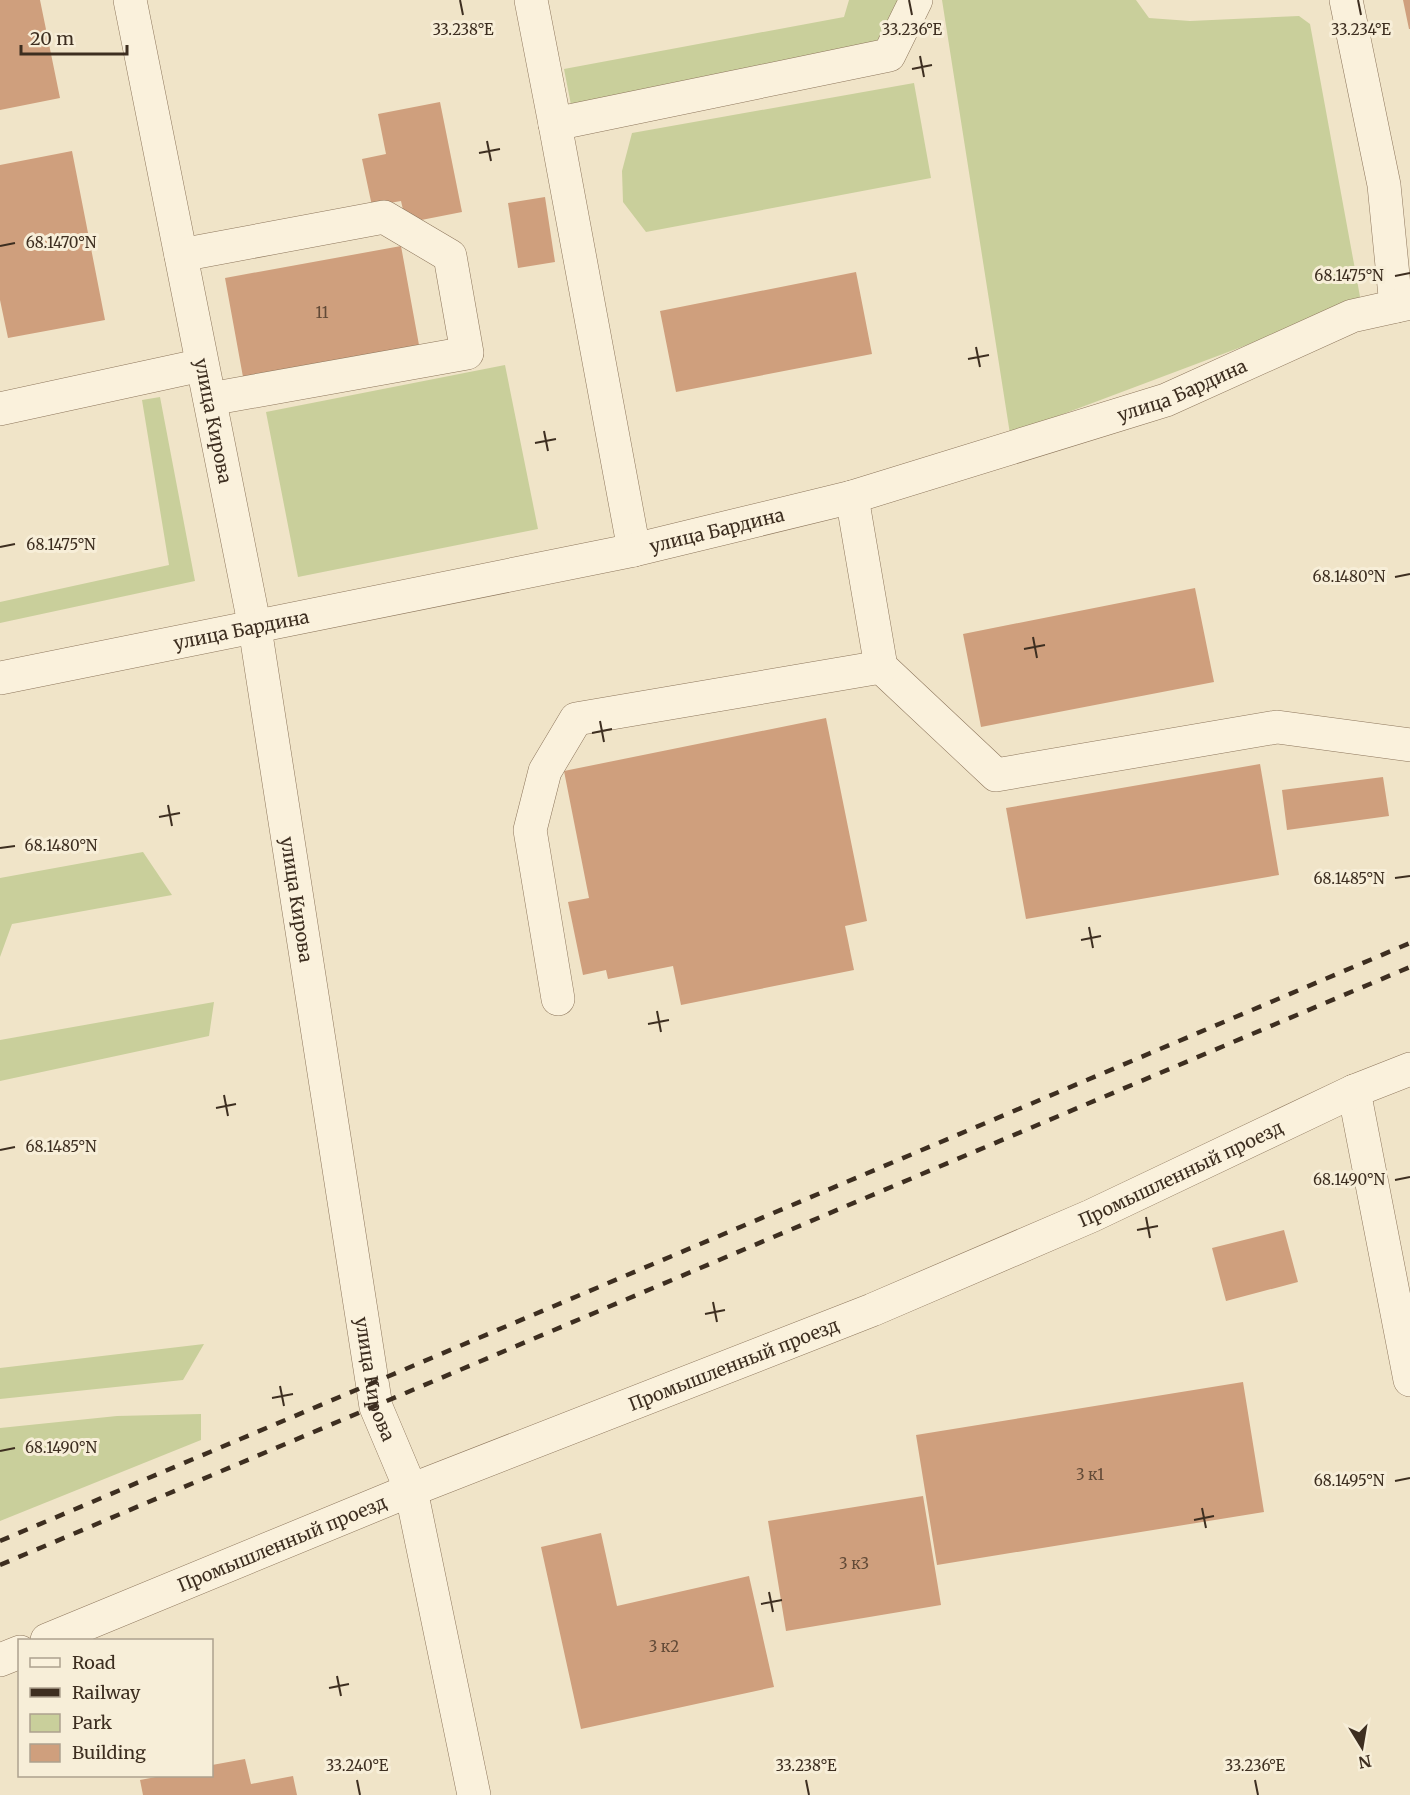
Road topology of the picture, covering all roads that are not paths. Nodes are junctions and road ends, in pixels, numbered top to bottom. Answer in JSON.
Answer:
{"nodes":[{"id":1,"x":130,"y":0,"type":"edge"},
{"id":2,"x":531,"y":0,"type":"edge"},
{"id":3,"x":916,"y":0,"type":"edge"},
{"id":4,"x":1346,"y":0,"type":"edge"},
{"id":5,"x":555,"y":124,"type":"junction"},
{"id":6,"x":1397,"y":183,"type":"edge"},
{"id":7,"x":181,"y":255,"type":"junction"},
{"id":8,"x":1403,"y":305,"type":"edge"},
{"id":9,"x":202,"y":364,"type":"junction"},
{"id":10,"x":210,"y":399,"type":"junction"},
{"id":11,"x":0,"y":409,"type":"edge"},
{"id":12,"x":852,"y":497,"type":"junction"},
{"id":13,"x":634,"y":550,"type":"junction"},
{"id":14,"x":255,"y":628,"type":"junction"},
{"id":15,"x":882,"y":668,"type":"junction"},
{"id":16,"x":0,"y":678,"type":"edge"},
{"id":17,"x":1410,"y":745,"type":"edge"},
{"id":18,"x":558,"y":999,"type":"dead end"},
{"id":19,"x":1410,"y":1069,"type":"edge"},
{"id":20,"x":1354,"y":1091,"type":"junction"},
{"id":21,"x":1410,"y":1380,"type":"edge"},
{"id":22,"x":411,"y":1490,"type":"junction"},
{"id":23,"x":52,"y":1639,"type":"edge"},
{"id":24,"x":18,"y":1653,"type":"edge"},
{"id":25,"x":0,"y":1660,"type":"edge"},
{"id":26,"x":474,"y":1795,"type":"edge"}],
"edges":[{"from":1,"to":7,"type":"street","name":"улица Кирова"},
{"from":2,"to":5,"type":"street"},
{"from":3,"to":5,"type":"street"},
{"from":4,"to":6,"type":"street"},
{"from":5,"to":13,"type":"street"},
{"from":6,"to":8,"type":"street"},
{"from":7,"to":9,"type":"street","name":"улица Кирова"},
{"from":7,"to":10,"type":"street"},
{"from":8,"to":12,"type":"street","name":"улица Бардина"},
{"from":9,"to":10,"type":"street","name":"улица Кирова"},
{"from":9,"to":11,"type":"street"},
{"from":10,"to":14,"type":"street","name":"улица Кирова"},
{"from":12,"to":13,"type":"street","name":"улица Бардина"},
{"from":12,"to":15,"type":"street"},
{"from":13,"to":14,"type":"street","name":"улица Бардина"},
{"from":14,"to":16,"type":"street","name":"улица Бардина"},
{"from":14,"to":22,"type":"street","name":"улица Кирова"},
{"from":15,"to":17,"type":"street"},
{"from":15,"to":18,"type":"street"},
{"from":19,"to":20,"type":"street","name":"Промышленный проезд"},
{"from":20,"to":21,"type":"street"},
{"from":20,"to":22,"type":"street","name":"Промышленный проезд"},
{"from":22,"to":23,"type":"street","name":"Промышленный проезд"},
{"from":22,"to":26,"type":"street","name":"улица Кирова"},
{"from":24,"to":25,"type":"street"}]}
